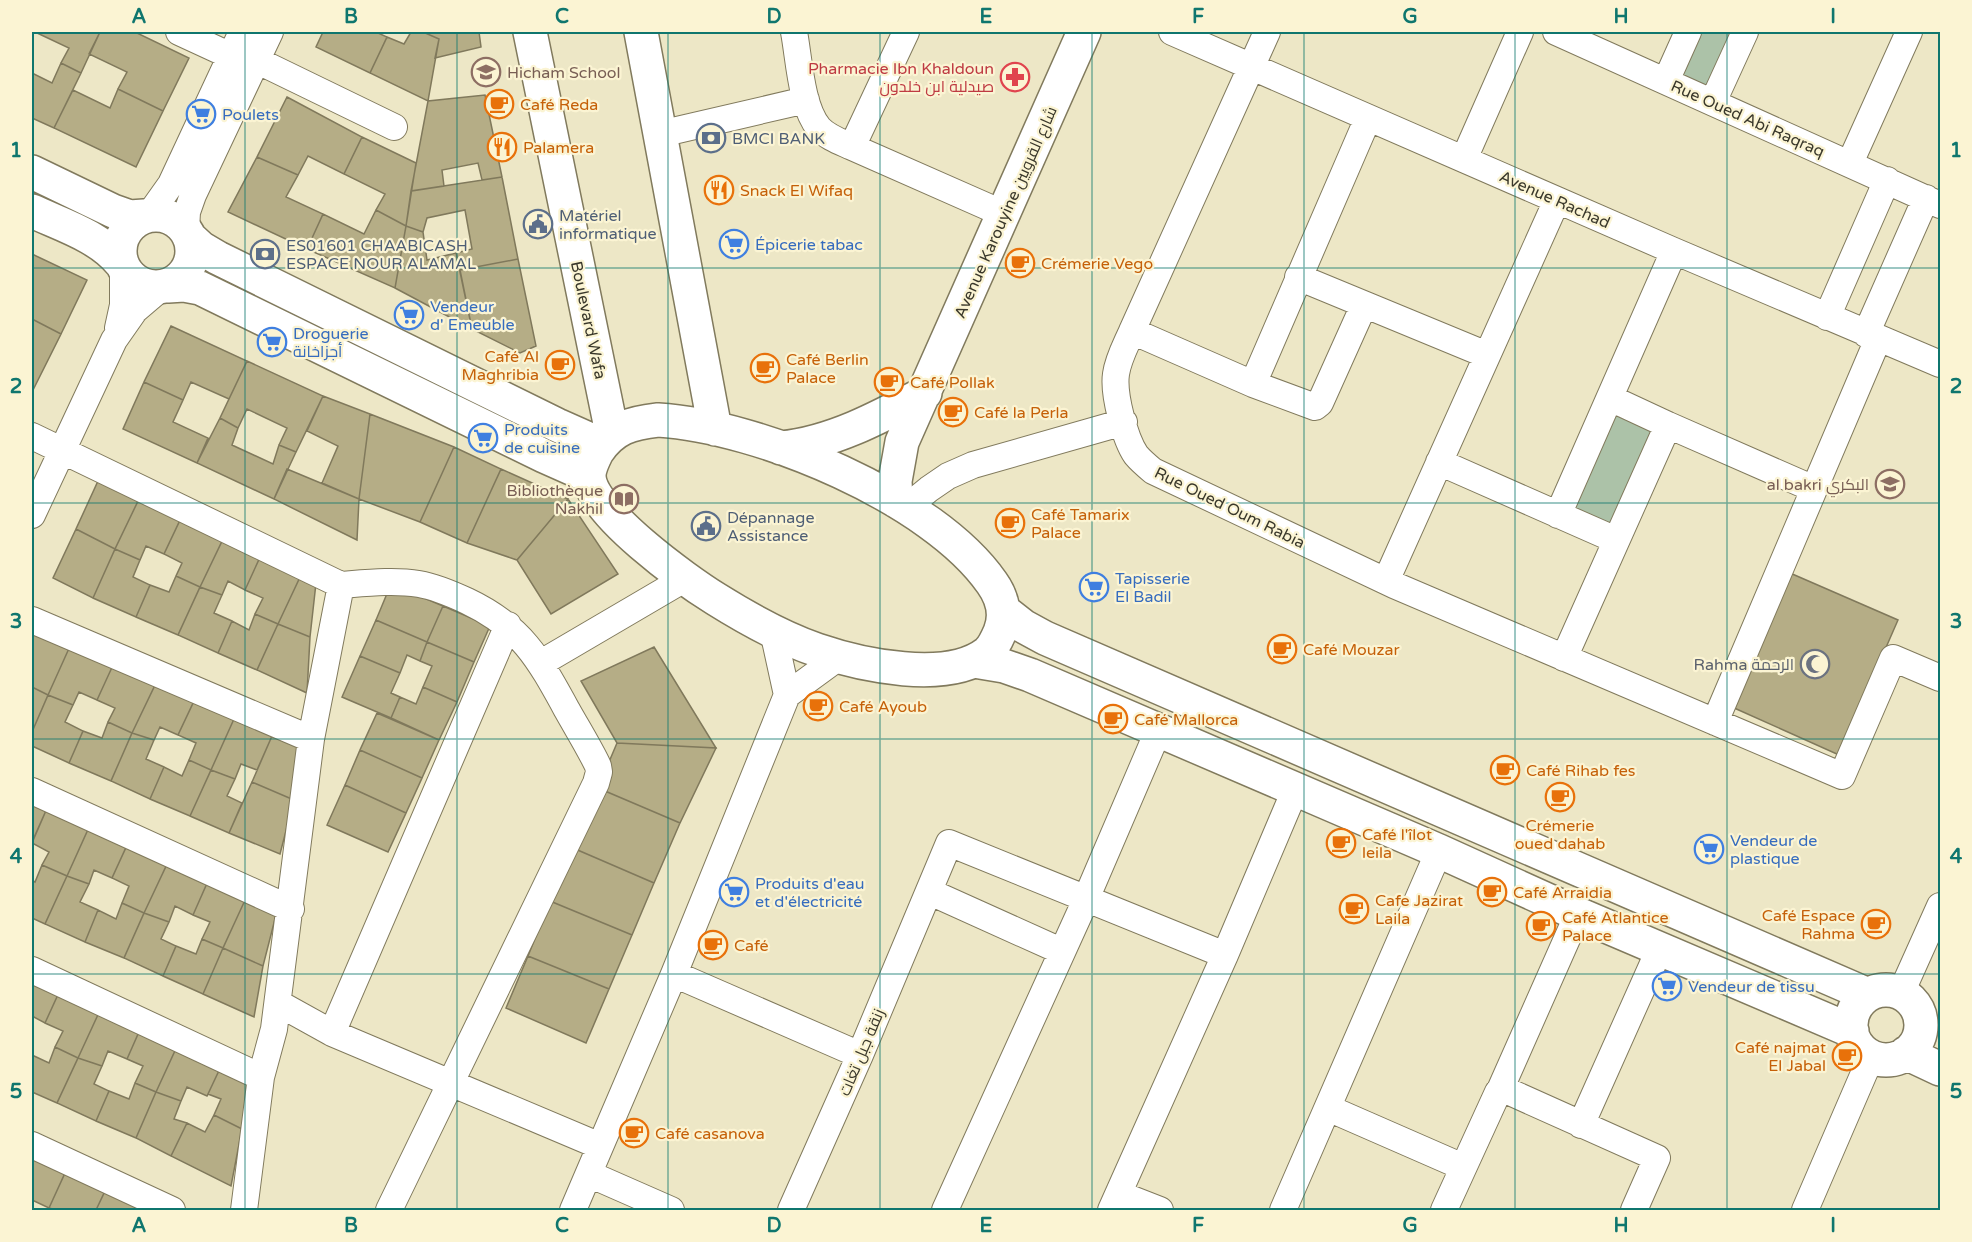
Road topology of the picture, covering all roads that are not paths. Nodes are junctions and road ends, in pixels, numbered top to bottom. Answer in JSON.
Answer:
{"nodes":[{"id":1,"x":179,"y":32,"type":"edge"},
{"id":2,"x":242,"y":32,"type":"edge"},
{"id":3,"x":270,"y":32,"type":"edge"},
{"id":4,"x":530,"y":32,"type":"edge"},
{"id":5,"x":641,"y":32,"type":"edge"},
{"id":6,"x":794,"y":32,"type":"edge"},
{"id":7,"x":906,"y":32,"type":"edge"},
{"id":8,"x":1084,"y":32,"type":"edge"},
{"id":9,"x":1172,"y":32,"type":"edge"},
{"id":10,"x":1267,"y":32,"type":"edge"},
{"id":11,"x":1521,"y":32,"type":"edge"},
{"id":12,"x":1556,"y":32,"type":"edge"},
{"id":13,"x":1688,"y":32,"type":"edge"},
{"id":14,"x":1745,"y":32,"type":"edge"},
{"id":15,"x":1910,"y":32,"type":"edge"},
{"id":16,"x":231,"y":56,"type":"junction"},
{"id":17,"x":256,"y":60,"type":"junction"},
{"id":18,"x":1252,"y":67,"type":"junction"},
{"id":19,"x":1666,"y":81,"type":"junction"},
{"id":20,"x":806,"y":100,"type":"junction"},
{"id":21,"x":1713,"y":102,"type":"junction"},
{"id":22,"x":1368,"y":118,"type":"junction"},
{"id":23,"x":394,"y":127,"type":"dead end"},
{"id":24,"x":660,"y":134,"type":"junction"},
{"id":25,"x":852,"y":147,"type":"junction"},
{"id":26,"x":1464,"y":159,"type":"junction"},
{"id":27,"x":1850,"y":163,"type":"junction"},
{"id":28,"x":32,"y":172,"type":"edge"},
{"id":29,"x":1887,"y":180,"type":"junction"},
{"id":30,"x":1557,"y":200,"type":"junction"},
{"id":31,"x":1933,"y":201,"type":"edge"},
{"id":32,"x":32,"y":211,"type":"edge"},
{"id":33,"x":1004,"y":214,"type":"junction"},
{"id":34,"x":146,"y":216,"type":"junction"},
{"id":35,"x":187,"y":233,"type":"junction"},
{"id":36,"x":1674,"y":251,"type":"junction"},
{"id":37,"x":122,"y":266,"type":"junction"},
{"id":38,"x":1298,"y":277,"type":"junction"},
{"id":39,"x":165,"y":286,"type":"junction"},
{"id":40,"x":1364,"y":305,"type":"junction"},
{"id":41,"x":1827,"y":317,"type":"junction"},
{"id":42,"x":1132,"y":331,"type":"junction"},
{"id":43,"x":1872,"y":336,"type":"junction"},
{"id":44,"x":114,"y":340,"type":"junction"},
{"id":45,"x":1487,"y":355,"type":"junction"},
{"id":46,"x":1941,"y":364,"type":"edge"},
{"id":47,"x":1253,"y":384,"type":"junction"},
{"id":48,"x":925,"y":393,"type":"junction"},
{"id":49,"x":1610,"y":398,"type":"junction"},
{"id":50,"x":1124,"y":422,"type":"junction"},
{"id":51,"x":1668,"y":425,"type":"junction"},
{"id":52,"x":715,"y":429,"type":"junction"},
{"id":53,"x":32,"y":436,"type":"edge"},
{"id":54,"x":607,"y":439,"type":"junction"},
{"id":55,"x":781,"y":448,"type":"junction"},
{"id":56,"x":62,"y":451,"type":"junction"},
{"id":57,"x":1439,"y":462,"type":"junction"},
{"id":58,"x":589,"y":476,"type":"junction"},
{"id":59,"x":1814,"y":489,"type":"junction"},
{"id":60,"x":902,"y":504,"type":"junction"},
{"id":61,"x":32,"y":515,"type":"edge"},
{"id":62,"x":1558,"y":515,"type":"junction"},
{"id":63,"x":1616,"y":540,"type":"junction"},
{"id":64,"x":686,"y":579,"type":"junction"},
{"id":65,"x":1386,"y":581,"type":"junction"},
{"id":66,"x":341,"y":585,"type":"junction"},
{"id":67,"x":1004,"y":610,"type":"junction"},
{"id":68,"x":32,"y":620,"type":"edge"},
{"id":69,"x":508,"y":625,"type":"junction"},
{"id":70,"x":772,"y":631,"type":"junction"},
{"id":71,"x":839,"y":657,"type":"junction"},
{"id":72,"x":1564,"y":658,"type":"junction"},
{"id":73,"x":974,"y":661,"type":"junction"},
{"id":74,"x":541,"y":663,"type":"junction"},
{"id":75,"x":1941,"y":678,"type":"edge"},
{"id":76,"x":787,"y":695,"type":"junction"},
{"id":77,"x":1715,"y":722,"type":"junction"},
{"id":78,"x":1159,"y":729,"type":"junction"},
{"id":79,"x":311,"y":739,"type":"junction"},
{"id":80,"x":1295,"y":790,"type":"junction"},
{"id":81,"x":32,"y":791,"type":"edge"},
{"id":82,"x":1439,"y":851,"type":"junction"},
{"id":83,"x":930,"y":892,"type":"junction"},
{"id":84,"x":1086,"y":899,"type":"junction"},
{"id":85,"x":1941,"y":906,"type":"edge"},
{"id":86,"x":291,"y":909,"type":"junction"},
{"id":87,"x":1578,"y":914,"type":"junction"},
{"id":88,"x":1660,"y":948,"type":"junction"},
{"id":89,"x":1061,"y":951,"type":"junction"},
{"id":90,"x":1225,"y":955,"type":"junction"},
{"id":91,"x":32,"y":970,"type":"edge"},
{"id":92,"x":674,"y":974,"type":"junction"},
{"id":93,"x":1901,"y":993,"type":"junction"},
{"id":94,"x":1868,"y":995,"type":"junction"},
{"id":95,"x":278,"y":1003,"type":"junction"},
{"id":96,"x":1931,"y":1024,"type":"edge"},
{"id":97,"x":1852,"y":1030,"type":"junction"},
{"id":98,"x":332,"y":1032,"type":"junction"},
{"id":99,"x":1906,"y":1053,"type":"junction"},
{"id":100,"x":860,"y":1055,"type":"junction"},
{"id":101,"x":1871,"y":1057,"type":"junction"},
{"id":102,"x":1941,"y":1069,"type":"edge"},
{"id":103,"x":261,"y":1077,"type":"junction"},
{"id":104,"x":450,"y":1082,"type":"junction"},
{"id":105,"x":1500,"y":1090,"type":"junction"},
{"id":106,"x":1328,"y":1108,"type":"junction"},
{"id":107,"x":1581,"y":1125,"type":"junction"},
{"id":108,"x":32,"y":1145,"type":"edge"},
{"id":109,"x":600,"y":1146,"type":"junction"},
{"id":110,"x":1463,"y":1167,"type":"junction"},
{"id":111,"x":589,"y":1174,"type":"junction"},
{"id":112,"x":1115,"y":1202,"type":"edge"},
{"id":113,"x":172,"y":1210,"type":"edge"},
{"id":114,"x":244,"y":1210,"type":"edge"},
{"id":115,"x":389,"y":1210,"type":"edge"},
{"id":116,"x":573,"y":1210,"type":"edge"},
{"id":117,"x":670,"y":1210,"type":"edge"},
{"id":118,"x":791,"y":1210,"type":"edge"},
{"id":119,"x":945,"y":1210,"type":"edge"},
{"id":120,"x":1160,"y":1210,"type":"edge"},
{"id":121,"x":1283,"y":1210,"type":"edge"},
{"id":122,"x":1444,"y":1210,"type":"edge"},
{"id":123,"x":1634,"y":1210,"type":"edge"},
{"id":124,"x":1804,"y":1210,"type":"edge"}],
"edges":[{"from":1,"to":16,"type":"street"},
{"from":2,"to":16,"type":"street"},
{"from":3,"to":17,"type":"street"},
{"from":4,"to":54,"type":"street","name":"Boulevard Wafa"},
{"from":5,"to":24,"type":"street"},
{"from":6,"to":20,"type":"street"},
{"from":7,"to":25,"type":"street"},
{"from":8,"to":33,"type":"street","name":"Avenue Karouyine شارع القرويين"},
{"from":9,"to":18,"type":"street","name":"Avenue Rachad"},
{"from":10,"to":18,"type":"street","name":"Rue Oued Oum Rabia"},
{"from":11,"to":26,"type":"street"},
{"from":12,"to":19,"type":"street","name":"Rue Oued Abi Raqraq"},
{"from":13,"to":19,"type":"street"},
{"from":14,"to":21,"type":"street"},
{"from":15,"to":27,"type":"street"},
{"from":16,"to":17,"type":"street"},
{"from":16,"to":34,"type":"street"},
{"from":17,"to":23,"type":"street"},
{"from":17,"to":35,"type":"street"},
{"from":18,"to":22,"type":"street","name":"Avenue Rachad"},
{"from":18,"to":42,"type":"street","name":"Rue Oued Oum Rabia"},
{"from":19,"to":21,"type":"street","name":"Rue Oued Abi Raqraq"},
{"from":20,"to":24,"type":"street"},
{"from":20,"to":25,"type":"street"},
{"from":21,"to":27,"type":"street","name":"Rue Oued Abi Raqraq"},
{"from":22,"to":26,"type":"street","name":"Avenue Rachad"},
{"from":22,"to":38,"type":"street"},
{"from":24,"to":52,"type":"street"},
{"from":25,"to":33,"type":"street"},
{"from":26,"to":30,"type":"street","name":"Avenue Rachad"},
{"from":27,"to":29,"type":"street","name":"Rue Oued Abi Raqraq"},
{"from":28,"to":34,"type":"street"},
{"from":29,"to":31,"type":"street","name":"Rue Oued Abi Raqraq"},
{"from":29,"to":41,"type":"street"},
{"from":30,"to":36,"type":"street","name":"Avenue Rachad"},
{"from":30,"to":45,"type":"street"},
{"from":31,"to":43,"type":"street"},
{"from":32,"to":37,"type":"street"},
{"from":33,"to":48,"type":"street","name":"Avenue Karouyine شارع القرويين"},
{"from":34,"to":35,"type":"street"},
{"from":34,"to":37,"type":"street"},
{"from":35,"to":39,"type":"street"},
{"from":35,"to":54,"type":"street"},
{"from":36,"to":41,"type":"street","name":"Avenue Rachad"},
{"from":36,"to":49,"type":"street"},
{"from":37,"to":39,"type":"street"},
{"from":37,"to":44,"type":"street"},
{"from":38,"to":40,"type":"street"},
{"from":38,"to":47,"type":"street"},
{"from":39,"to":44,"type":"street"},
{"from":39,"to":58,"type":"street"},
{"from":40,"to":45,"type":"street"},
{"from":40,"to":47,"type":"street"},
{"from":41,"to":43,"type":"street","name":"Avenue Rachad"},
{"from":42,"to":47,"type":"street"},
{"from":42,"to":50,"type":"street","name":"Rue Oued Oum Rabia"},
{"from":43,"to":46,"type":"street","name":"Avenue Rachad"},
{"from":43,"to":59,"type":"street"},
{"from":44,"to":56,"type":"street"},
{"from":45,"to":57,"type":"street"},
{"from":48,"to":55,"type":"street"},
{"from":48,"to":60,"type":"street","name":"Avenue Karouyine شارع القرويين"},
{"from":49,"to":51,"type":"street"},
{"from":49,"to":62,"type":"street"},
{"from":50,"to":60,"type":"street"},
{"from":50,"to":65,"type":"street","name":"Rue Oued Oum Rabia"},
{"from":51,"to":59,"type":"street"},
{"from":51,"to":63,"type":"street"},
{"from":52,"to":54,"type":"street"},
{"from":52,"to":55,"type":"street"},
{"from":53,"to":56,"type":"street"},
{"from":54,"to":58,"type":"street"},
{"from":55,"to":60,"type":"street"},
{"from":56,"to":61,"type":"street"},
{"from":56,"to":66,"type":"street"},
{"from":57,"to":62,"type":"street"},
{"from":57,"to":65,"type":"street"},
{"from":58,"to":64,"type":"street"},
{"from":59,"to":77,"type":"street"},
{"from":60,"to":67,"type":"street"},
{"from":62,"to":63,"type":"street"},
{"from":63,"to":72,"type":"street"},
{"from":64,"to":70,"type":"street"},
{"from":64,"to":74,"type":"street"},
{"from":65,"to":72,"type":"street","name":"Rue Oued Oum Rabia"},
{"from":66,"to":69,"type":"street"},
{"from":66,"to":79,"type":"street"},
{"from":67,"to":73,"type":"street"},
{"from":67,"to":94,"type":"street"},
{"from":68,"to":79,"type":"street"},
{"from":69,"to":74,"type":"street"},
{"from":69,"to":98,"type":"street"},
{"from":70,"to":71,"type":"street"},
{"from":70,"to":76,"type":"street"},
{"from":71,"to":73,"type":"street"},
{"from":71,"to":76,"type":"street"},
{"from":72,"to":77,"type":"street","name":"Rue Oued Oum Rabia"},
{"from":73,"to":78,"type":"street"},
{"from":74,"to":104,"type":"street"},
{"from":75,"to":77,"type":"street","name":"Rue Oued Oum Rabia"},
{"from":76,"to":92,"type":"street"},
{"from":78,"to":80,"type":"street"},
{"from":78,"to":84,"type":"street"},
{"from":79,"to":86,"type":"street"},
{"from":80,"to":82,"type":"street"},
{"from":80,"to":90,"type":"street"},
{"from":81,"to":86,"type":"street"},
{"from":82,"to":87,"type":"street"},
{"from":82,"to":106,"type":"street"},
{"from":83,"to":84,"type":"street","name":"زنقة جبل تغات"},
{"from":83,"to":89,"type":"street"},
{"from":83,"to":100,"type":"street","name":"زنقة جبل تغات"},
{"from":84,"to":89,"type":"street"},
{"from":84,"to":90,"type":"street"},
{"from":85,"to":93,"type":"street"},
{"from":86,"to":95,"type":"street"},
{"from":87,"to":88,"type":"street"},
{"from":87,"to":105,"type":"street"},
{"from":88,"to":97,"type":"street"},
{"from":88,"to":107,"type":"street"},
{"from":89,"to":119,"type":"street"},
{"from":90,"to":112,"type":"street"},
{"from":91,"to":103,"type":"street"},
{"from":92,"to":100,"type":"street"},
{"from":92,"to":109,"type":"street"},
{"from":93,"to":94,"type":"street"},
{"from":93,"to":96,"type":"street"},
{"from":94,"to":97,"type":"street"},
{"from":95,"to":98,"type":"street"},
{"from":95,"to":103,"type":"street"},
{"from":96,"to":99,"type":"street"},
{"from":97,"to":101,"type":"street"},
{"from":98,"to":104,"type":"street"},
{"from":99,"to":101,"type":"street"},
{"from":99,"to":102,"type":"street"},
{"from":100,"to":118,"type":"street","name":"زنقة جبل تغات"},
{"from":101,"to":124,"type":"street"},
{"from":103,"to":114,"type":"street"},
{"from":104,"to":109,"type":"street"},
{"from":104,"to":115,"type":"street"},
{"from":105,"to":107,"type":"street"},
{"from":105,"to":110,"type":"street"},
{"from":106,"to":110,"type":"street"},
{"from":106,"to":121,"type":"street"},
{"from":107,"to":123,"type":"street"},
{"from":108,"to":113,"type":"street"},
{"from":109,"to":111,"type":"street"},
{"from":110,"to":122,"type":"street"},
{"from":111,"to":116,"type":"street"},
{"from":111,"to":117,"type":"street"},
{"from":112,"to":120,"type":"street"}]}
